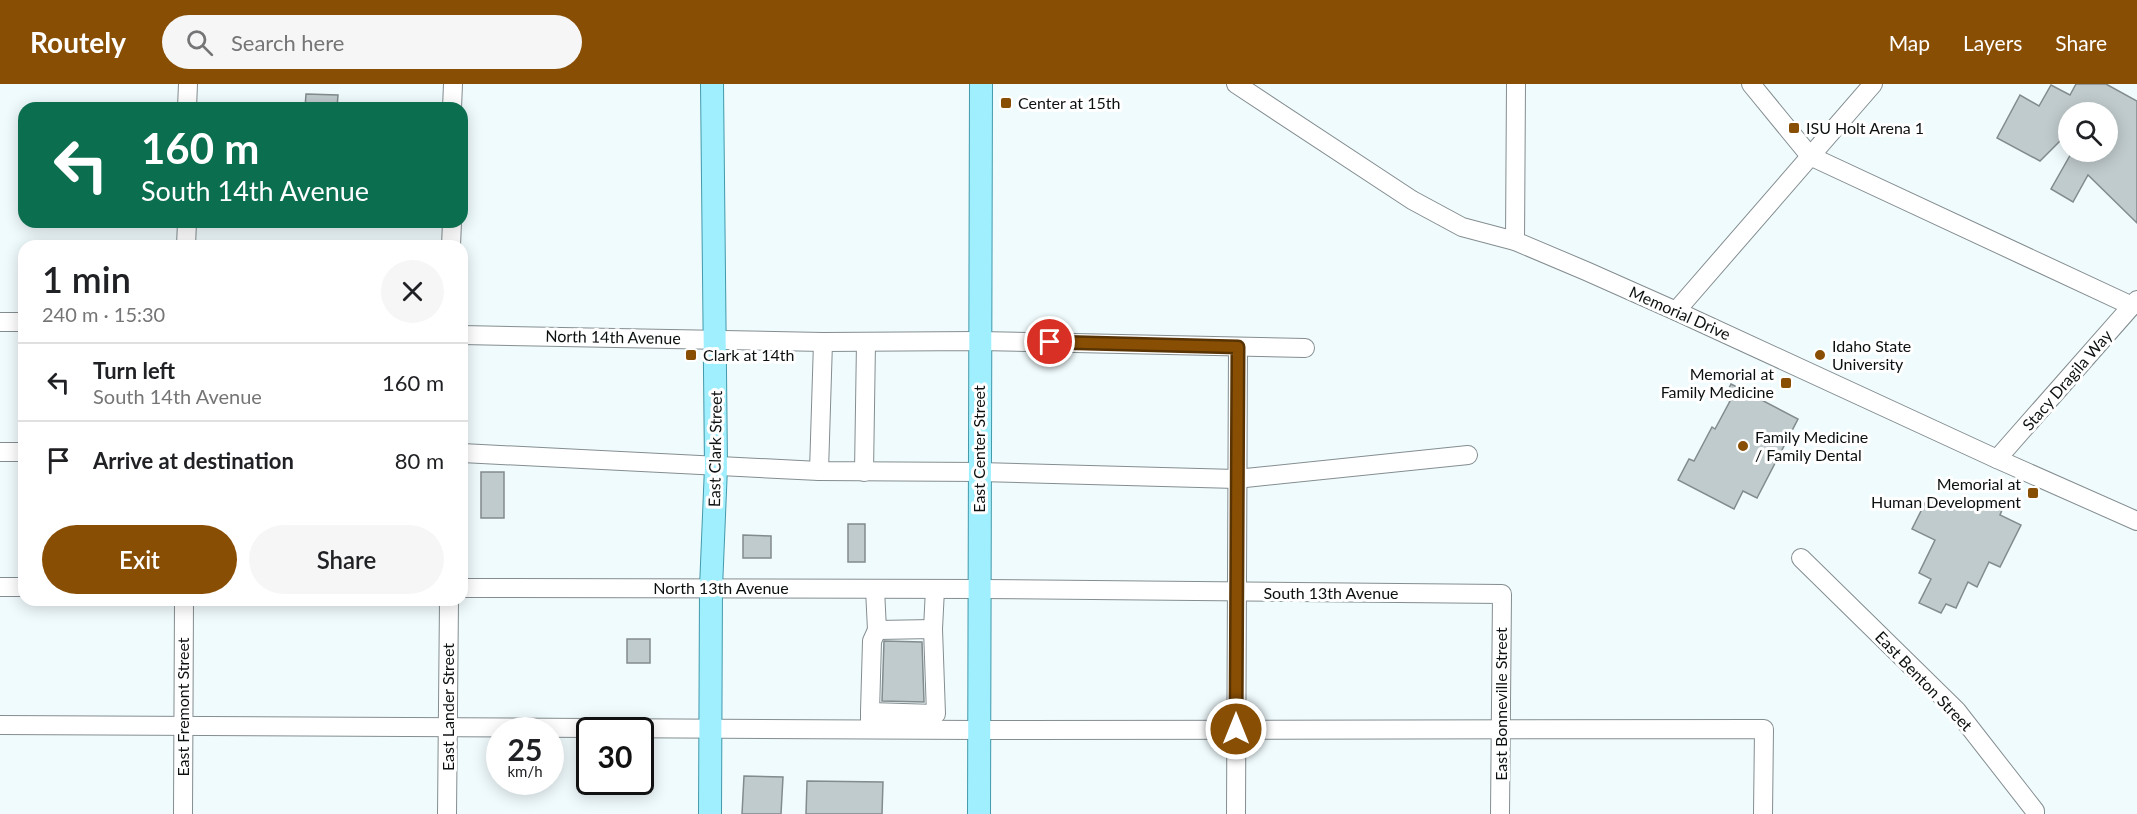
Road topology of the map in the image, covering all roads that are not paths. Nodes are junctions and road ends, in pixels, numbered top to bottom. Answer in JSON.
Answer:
{"nodes":[{"id":1,"x":188,"y":84,"type":"edge"},
{"id":2,"x":453,"y":84,"type":"edge"},
{"id":3,"x":712,"y":84,"type":"edge"},
{"id":4,"x":981,"y":84,"type":"edge"},
{"id":5,"x":1236,"y":84,"type":"edge"},
{"id":6,"x":1516,"y":84,"type":"edge"},
{"id":7,"x":1751,"y":84,"type":"edge"},
{"id":8,"x":1874,"y":84,"type":"edge"},
{"id":9,"x":187,"y":102,"type":"edge"},
{"id":10,"x":452,"y":102,"type":"edge"},
{"id":11,"x":1810,"y":156,"type":"junction"},
{"id":12,"x":1515,"y":241,"type":"junction"},
{"id":13,"x":2134,"y":303,"type":"edge"},
{"id":14,"x":1676,"y":311,"type":"junction"},
{"id":15,"x":0,"y":322,"type":"edge"},
{"id":16,"x":18,"y":322,"type":"edge"},
{"id":17,"x":468,"y":335,"type":"edge"},
{"id":18,"x":716,"y":339,"type":"junction"},
{"id":19,"x":979,"y":341,"type":"junction"},
{"id":20,"x":823,"y":342,"type":"junction"},
{"id":21,"x":866,"y":342,"type":"junction"},
{"id":22,"x":1238,"y":347,"type":"junction"},
{"id":23,"x":1305,"y":348,"type":"dead end"},
{"id":24,"x":0,"y":452,"type":"edge"},
{"id":25,"x":18,"y":452,"type":"edge"},
{"id":26,"x":468,"y":453,"type":"edge"},
{"id":27,"x":1468,"y":455,"type":"dead end"},
{"id":28,"x":1997,"y":459,"type":"junction"},
{"id":29,"x":716,"y":467,"type":"junction"},
{"id":30,"x":819,"y":471,"type":"junction"},
{"id":31,"x":864,"y":472,"type":"junction"},
{"id":32,"x":980,"y":472,"type":"junction"},
{"id":33,"x":1236,"y":479,"type":"junction"},
{"id":34,"x":2137,"y":521,"type":"edge"},
{"id":35,"x":1801,"y":558,"type":"dead end"},
{"id":36,"x":0,"y":587,"type":"edge"},
{"id":37,"x":18,"y":587,"type":"edge"},
{"id":38,"x":468,"y":588,"type":"edge"},
{"id":39,"x":711,"y":588,"type":"junction"},
{"id":40,"x":875,"y":589,"type":"junction"},
{"id":41,"x":935,"y":589,"type":"junction"},
{"id":42,"x":980,"y":589,"type":"junction"},
{"id":43,"x":1236,"y":593,"type":"junction"},
{"id":44,"x":1502,"y":594,"type":"joint"},
{"id":45,"x":184,"y":606,"type":"edge"},
{"id":46,"x":449,"y":606,"type":"edge"},
{"id":47,"x":933,"y":629,"type":"junction"},
{"id":48,"x":877,"y":630,"type":"junction"},
{"id":49,"x":870,"y":720,"type":"junction"},
{"id":50,"x":0,"y":725,"type":"edge"},
{"id":51,"x":183,"y":726,"type":"junction"},
{"id":52,"x":448,"y":729,"type":"junction"},
{"id":53,"x":710,"y":729,"type":"junction"},
{"id":54,"x":1236,"y":729,"type":"junction"},
{"id":55,"x":1501,"y":729,"type":"junction"},
{"id":56,"x":980,"y":730,"type":"junction"},
{"id":57,"x":183,"y":814,"type":"edge"},
{"id":58,"x":447,"y":814,"type":"edge"},
{"id":59,"x":710,"y":814,"type":"edge"},
{"id":60,"x":979,"y":814,"type":"edge"},
{"id":61,"x":1236,"y":814,"type":"edge"},
{"id":62,"x":1500,"y":814,"type":"edge"},
{"id":63,"x":1763,"y":814,"type":"edge"},
{"id":64,"x":2035,"y":814,"type":"edge"}],
"edges":[{"from":1,"to":9,"type":"street"},
{"from":2,"to":10,"type":"street"},
{"from":3,"to":18,"type":"main road","name":"East Clark Street"},
{"from":4,"to":19,"type":"main road","name":"East Center Street"},
{"from":5,"to":12,"type":"street","name":"Memorial Drive"},
{"from":6,"to":12,"type":"street"},
{"from":7,"to":11,"type":"street"},
{"from":8,"to":11,"type":"street"},
{"from":11,"to":13,"type":"street"},
{"from":11,"to":14,"type":"street"},
{"from":12,"to":14,"type":"street","name":"Memorial Drive"},
{"from":13,"to":28,"type":"street","name":"Stacy Dragila Way"},
{"from":14,"to":28,"type":"street","name":"Memorial Drive"},
{"from":15,"to":16,"type":"street"},
{"from":17,"to":18,"type":"street","name":"North 14th Avenue"},
{"from":18,"to":20,"type":"street","name":"North 14th Avenue"},
{"from":18,"to":29,"type":"main road","name":"East Clark Street"},
{"from":19,"to":21,"type":"street","name":"North 14th Avenue"},
{"from":19,"to":22,"type":"street","name":"North 14th Avenue"},
{"from":19,"to":32,"type":"main road","name":"East Center Street"},
{"from":20,"to":21,"type":"street","name":"North 14th Avenue"},
{"from":20,"to":30,"type":"street"},
{"from":21,"to":31,"type":"street"},
{"from":22,"to":23,"type":"street","name":"North 14th Avenue"},
{"from":22,"to":33,"type":"street"},
{"from":24,"to":25,"type":"street"},
{"from":26,"to":29,"type":"street"},
{"from":27,"to":33,"type":"street"},
{"from":28,"to":34,"type":"street","name":"Memorial Drive"},
{"from":29,"to":30,"type":"street"},
{"from":29,"to":39,"type":"main road","name":"East Clark Street"},
{"from":30,"to":31,"type":"street"},
{"from":31,"to":32,"type":"street"},
{"from":32,"to":33,"type":"street"},
{"from":32,"to":42,"type":"main road","name":"East Center Street"},
{"from":33,"to":43,"type":"street"},
{"from":35,"to":64,"type":"street","name":"East Benton Street"},
{"from":36,"to":37,"type":"street"},
{"from":38,"to":39,"type":"street","name":"North 13th Avenue"},
{"from":39,"to":40,"type":"street","name":"North 13th Avenue"},
{"from":39,"to":53,"type":"main road","name":"East Clark Street"},
{"from":40,"to":41,"type":"street","name":"North 13th Avenue"},
{"from":40,"to":48,"type":"street"},
{"from":41,"to":42,"type":"street","name":"North 13th Avenue"},
{"from":41,"to":47,"type":"street"},
{"from":42,"to":43,"type":"street","name":"South 13th Avenue"},
{"from":42,"to":56,"type":"main road","name":"East Center Street"},
{"from":43,"to":44,"type":"street","name":"South 13th Avenue"},
{"from":43,"to":54,"type":"street"},
{"from":44,"to":55,"type":"street","name":"East Bonneville Street"},
{"from":45,"to":51,"type":"street","name":"East Fremont Street"},
{"from":46,"to":52,"type":"street","name":"East Lander Street"},
{"from":47,"to":48,"type":"street"},
{"from":47,"to":49,"type":"street"},
{"from":48,"to":49,"type":"street"},
{"from":49,"to":53,"type":"street"},
{"from":49,"to":56,"type":"street"},
{"from":50,"to":51,"type":"street"},
{"from":51,"to":52,"type":"street"},
{"from":51,"to":57,"type":"street","name":"East Fremont Street"},
{"from":52,"to":53,"type":"street"},
{"from":52,"to":58,"type":"street","name":"East Lander Street"},
{"from":53,"to":59,"type":"main road","name":"East Clark Street"},
{"from":54,"to":55,"type":"street"},
{"from":54,"to":56,"type":"street"},
{"from":54,"to":61,"type":"street"},
{"from":55,"to":62,"type":"street","name":"East Bonneville Street"},
{"from":55,"to":63,"type":"street"},
{"from":56,"to":60,"type":"main road","name":"East Center Street"}]}
